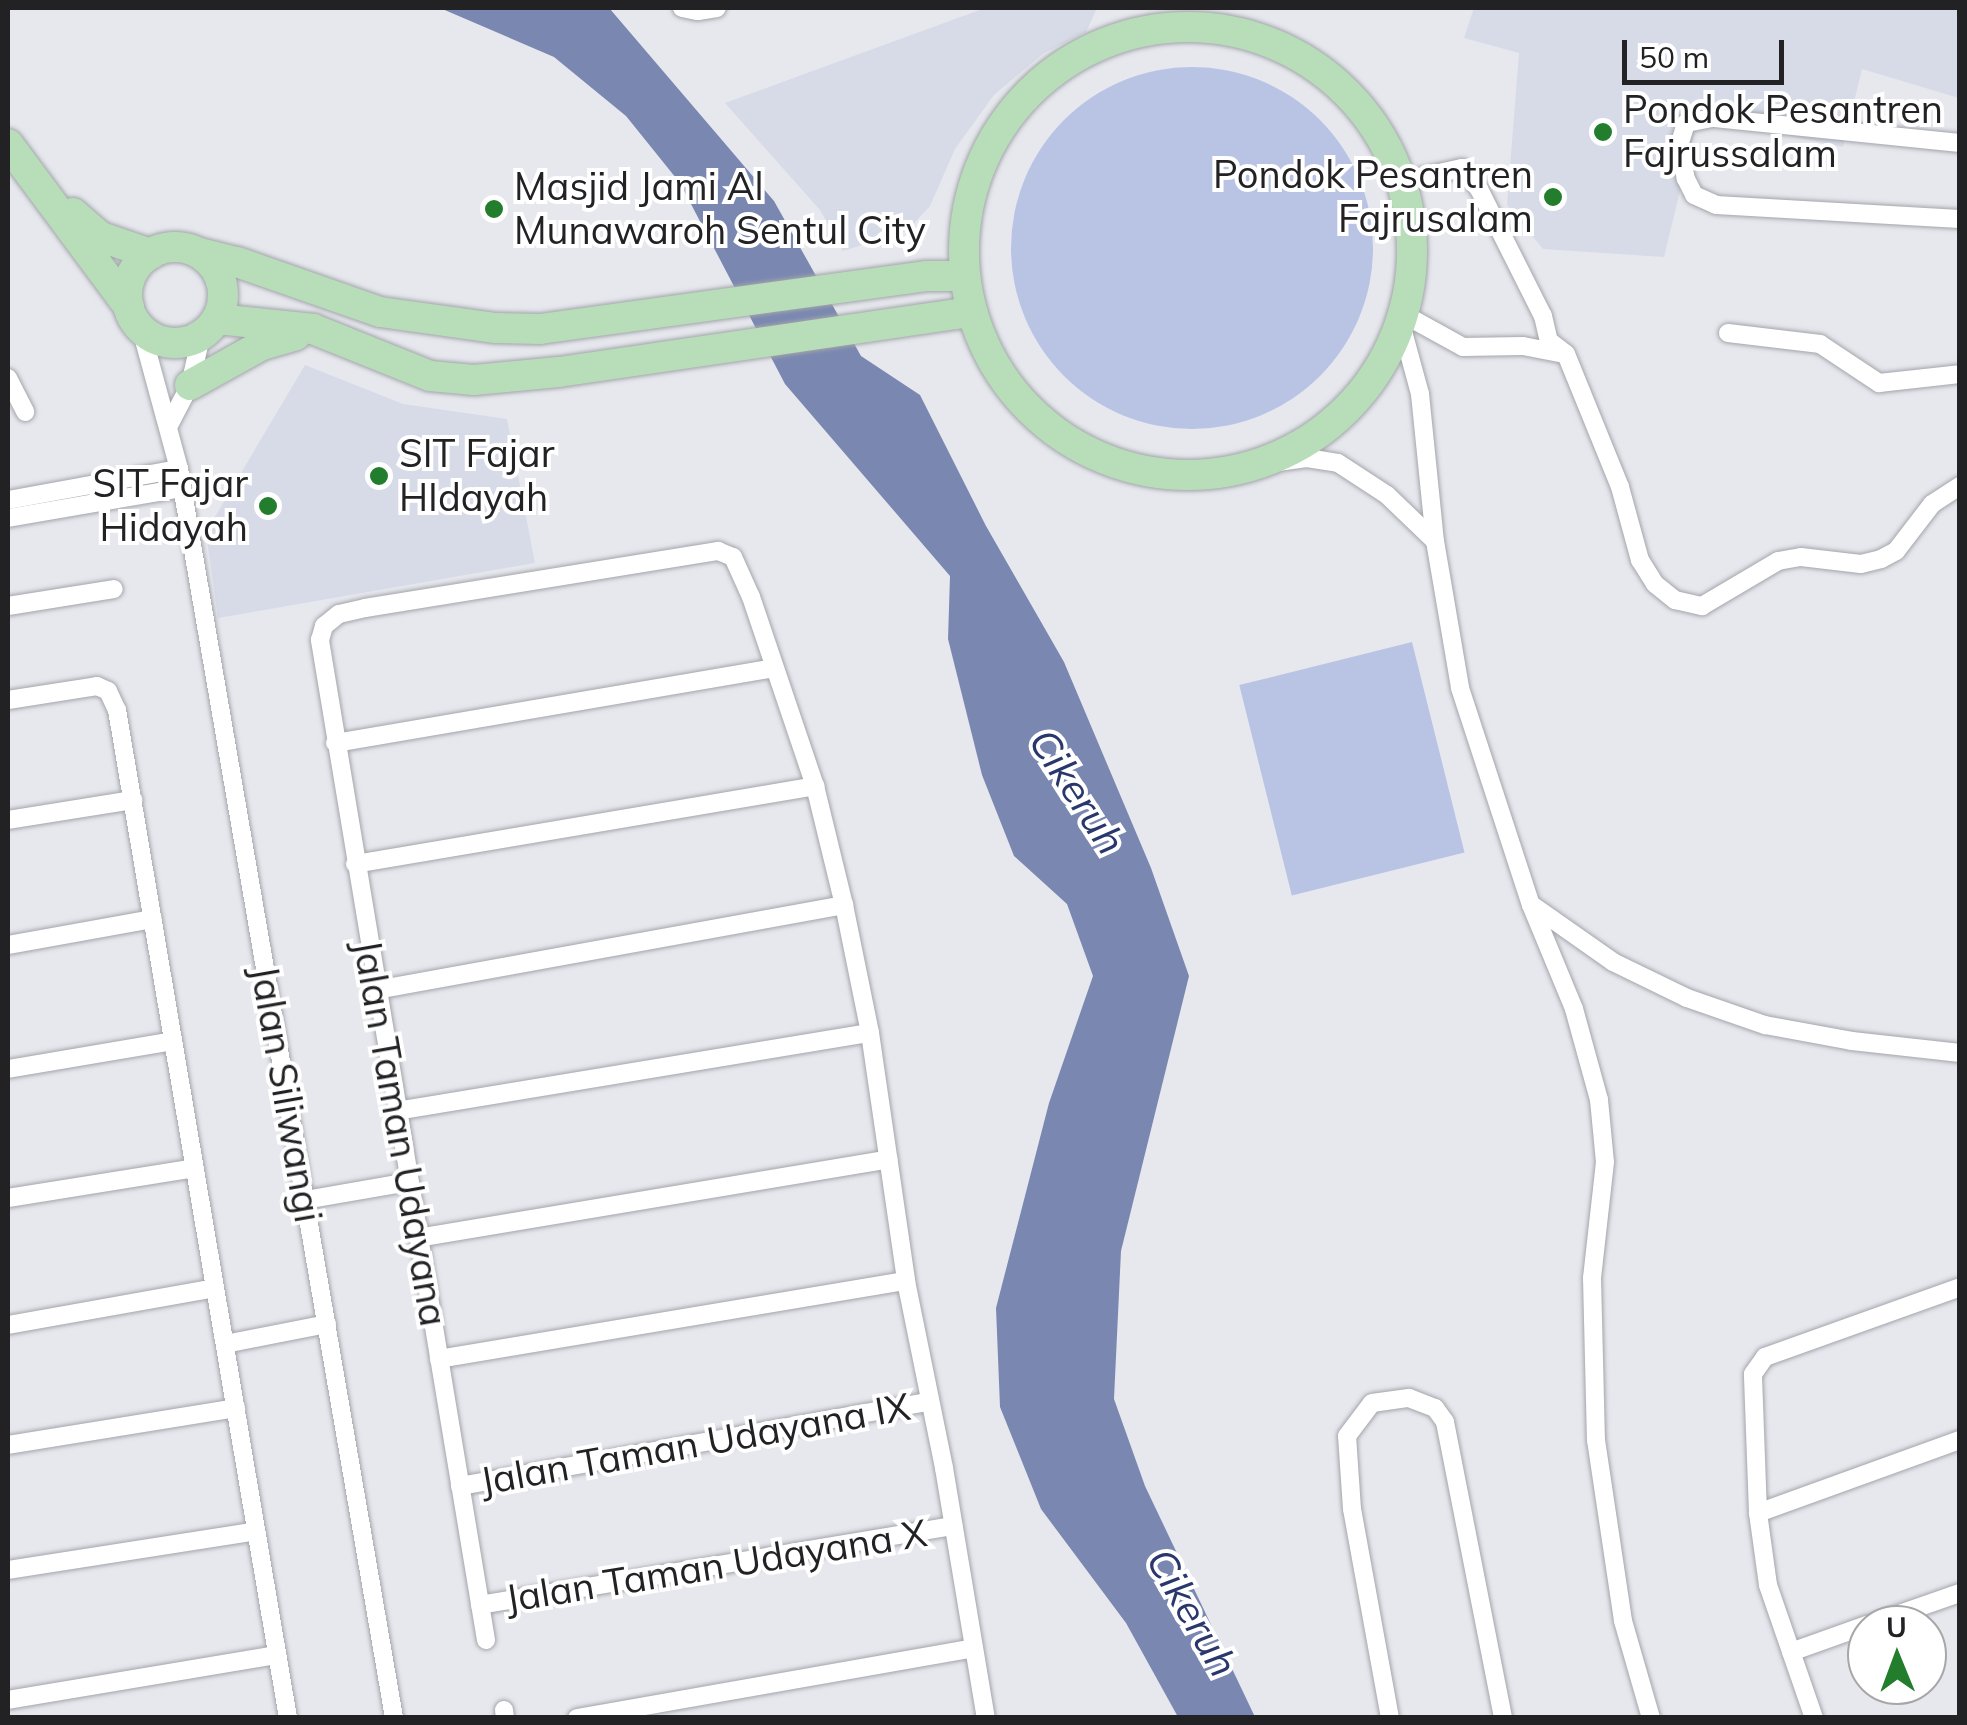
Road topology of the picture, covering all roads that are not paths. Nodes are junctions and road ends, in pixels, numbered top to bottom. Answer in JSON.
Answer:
{"nodes":[{"id":1,"x":682,"y":8,"type":"edge"},
{"id":2,"x":716,"y":8,"type":"edge"},
{"id":3,"x":1188,"y":17,"type":"edge"},
{"id":4,"x":1123,"y":21,"type":"edge"},
{"id":5,"x":1960,"y":143,"type":"edge"},
{"id":6,"x":8,"y":144,"type":"edge"},
{"id":7,"x":1403,"y":180,"type":"junction"},
{"id":8,"x":44,"y":188,"type":"junction"},
{"id":9,"x":1960,"y":219,"type":"edge"},
{"id":10,"x":151,"y":254,"type":"junction"},
{"id":11,"x":200,"y":254,"type":"junction"},
{"id":12,"x":963,"y":276,"type":"junction"},
{"id":13,"x":970,"y":312,"type":"junction"},
{"id":14,"x":135,"y":318,"type":"junction"},
{"id":15,"x":1403,"y":320,"type":"junction"},
{"id":16,"x":209,"y":327,"type":"junction"},
{"id":17,"x":313,"y":330,"type":"junction"},
{"id":18,"x":1728,"y":332,"type":"dead end"},
{"id":19,"x":1566,"y":354,"type":"junction"},
{"id":20,"x":1960,"y":374,"type":"edge"},
{"id":21,"x":8,"y":378,"type":"edge"},
{"id":22,"x":190,"y":385,"type":"junction"},
{"id":23,"x":25,"y":412,"type":"dead end"},
{"id":24,"x":168,"y":427,"type":"junction"},
{"id":25,"x":1262,"y":464,"type":"junction"},
{"id":26,"x":180,"y":479,"type":"junction"},
{"id":27,"x":1960,"y":486,"type":"edge"},
{"id":28,"x":8,"y":500,"type":"edge"},
{"id":29,"x":8,"y":518,"type":"edge"},
{"id":30,"x":1434,"y":541,"type":"junction"},
{"id":31,"x":114,"y":590,"type":"dead end"},
{"id":32,"x":8,"y":606,"type":"edge"},
{"id":33,"x":774,"y":668,"type":"junction"},
{"id":34,"x":8,"y":700,"type":"edge"},
{"id":35,"x":335,"y":743,"type":"junction"},
{"id":36,"x":815,"y":786,"type":"junction"},
{"id":37,"x":133,"y":800,"type":"junction"},
{"id":38,"x":8,"y":820,"type":"edge"},
{"id":39,"x":355,"y":864,"type":"junction"},
{"id":40,"x":1531,"y":904,"type":"junction"},
{"id":41,"x":844,"y":905,"type":"junction"},
{"id":42,"x":153,"y":919,"type":"junction"},
{"id":43,"x":8,"y":945,"type":"edge"},
{"id":44,"x":376,"y":990,"type":"junction"},
{"id":45,"x":870,"y":1034,"type":"junction"},
{"id":46,"x":173,"y":1040,"type":"junction"},
{"id":47,"x":1960,"y":1053,"type":"edge"},
{"id":48,"x":8,"y":1069,"type":"edge"},
{"id":49,"x":397,"y":1111,"type":"junction"},
{"id":50,"x":888,"y":1159,"type":"junction"},
{"id":51,"x":195,"y":1168,"type":"junction"},
{"id":52,"x":410,"y":1182,"type":"junction"},
{"id":53,"x":8,"y":1198,"type":"edge"},
{"id":54,"x":304,"y":1200,"type":"junction"},
{"id":55,"x":418,"y":1238,"type":"junction"},
{"id":56,"x":906,"y":1282,"type":"junction"},
{"id":57,"x":1960,"y":1287,"type":"edge"},
{"id":58,"x":215,"y":1288,"type":"junction"},
{"id":59,"x":328,"y":1324,"type":"junction"},
{"id":60,"x":8,"y":1325,"type":"edge"},
{"id":61,"x":225,"y":1344,"type":"junction"},
{"id":62,"x":438,"y":1358,"type":"junction"},
{"id":63,"x":930,"y":1402,"type":"junction"},
{"id":64,"x":236,"y":1408,"type":"junction"},
{"id":65,"x":1960,"y":1440,"type":"edge"},
{"id":66,"x":8,"y":1445,"type":"edge"},
{"id":67,"x":460,"y":1486,"type":"junction"},
{"id":68,"x":1758,"y":1513,"type":"junction"},
{"id":69,"x":953,"y":1526,"type":"junction"},
{"id":70,"x":256,"y":1531,"type":"junction"},
{"id":71,"x":8,"y":1570,"type":"edge"},
{"id":72,"x":1960,"y":1593,"type":"edge"},
{"id":73,"x":1925,"y":1605,"type":"edge"},
{"id":74,"x":480,"y":1606,"type":"junction"},
{"id":75,"x":1847,"y":1632,"type":"edge"},
{"id":76,"x":486,"y":1640,"type":"dead end"},
{"id":77,"x":974,"y":1648,"type":"junction"},
{"id":78,"x":1791,"y":1652,"type":"junction"},
{"id":79,"x":278,"y":1656,"type":"junction"},
{"id":80,"x":8,"y":1700,"type":"edge"},
{"id":81,"x":288,"y":1718,"type":"edge"},
{"id":82,"x":394,"y":1718,"type":"edge"},
{"id":83,"x":577,"y":1718,"type":"edge"},
{"id":84,"x":986,"y":1718,"type":"edge"},
{"id":85,"x":1390,"y":1718,"type":"edge"},
{"id":86,"x":1503,"y":1718,"type":"edge"},
{"id":87,"x":1650,"y":1718,"type":"edge"},
{"id":88,"x":1814,"y":1718,"type":"edge"}],
"edges":[{"from":1,"to":2,"type":"street"},
{"from":3,"to":4,"type":"main road"},
{"from":3,"to":7,"type":"main road"},
{"from":4,"to":12,"type":"main road"},
{"from":5,"to":9,"type":"street"},
{"from":6,"to":8,"type":"main road"},
{"from":7,"to":15,"type":"main road"},
{"from":7,"to":19,"type":"street"},
{"from":8,"to":10,"type":"main road"},
{"from":8,"to":14,"type":"main road"},
{"from":10,"to":11,"type":"main road"},
{"from":10,"to":14,"type":"main road"},
{"from":11,"to":12,"type":"main road"},
{"from":11,"to":16,"type":"main road"},
{"from":12,"to":13,"type":"main road"},
{"from":13,"to":17,"type":"main road"},
{"from":13,"to":25,"type":"main road"},
{"from":14,"to":16,"type":"main road"},
{"from":14,"to":24,"type":"street","name":"Jalan Siliwangi"},
{"from":15,"to":19,"type":"street"},
{"from":15,"to":25,"type":"main road"},
{"from":15,"to":30,"type":"street"},
{"from":16,"to":17,"type":"main road"},
{"from":16,"to":22,"type":"street"},
{"from":17,"to":22,"type":"main road"},
{"from":18,"to":20,"type":"street"},
{"from":19,"to":27,"type":"street"},
{"from":21,"to":23,"type":"street"},
{"from":22,"to":24,"type":"street"},
{"from":24,"to":26,"type":"street","name":"Jalan Siliwangi"},
{"from":25,"to":30,"type":"street"},
{"from":26,"to":28,"type":"street"},
{"from":26,"to":29,"type":"street"},
{"from":26,"to":54,"type":"street","name":"Jalan Siliwangi"},
{"from":30,"to":40,"type":"street"},
{"from":31,"to":32,"type":"street"},
{"from":33,"to":35,"type":"street"},
{"from":33,"to":35,"type":"street","name":"Jalan Taman Udayana"},
{"from":33,"to":36,"type":"street"},
{"from":34,"to":37,"type":"street"},
{"from":35,"to":39,"type":"street","name":"Jalan Taman Udayana"},
{"from":36,"to":39,"type":"street"},
{"from":36,"to":41,"type":"street"},
{"from":37,"to":38,"type":"street"},
{"from":37,"to":42,"type":"street"},
{"from":39,"to":44,"type":"street","name":"Jalan Taman Udayana"},
{"from":40,"to":47,"type":"street"},
{"from":40,"to":87,"type":"street"},
{"from":41,"to":44,"type":"street"},
{"from":41,"to":45,"type":"street"},
{"from":42,"to":43,"type":"street"},
{"from":42,"to":46,"type":"street"},
{"from":44,"to":49,"type":"street","name":"Jalan Taman Udayana"},
{"from":45,"to":49,"type":"street"},
{"from":45,"to":50,"type":"street"},
{"from":46,"to":48,"type":"street"},
{"from":46,"to":51,"type":"street"},
{"from":49,"to":52,"type":"street","name":"Jalan Taman Udayana"},
{"from":50,"to":55,"type":"street"},
{"from":50,"to":56,"type":"street"},
{"from":51,"to":53,"type":"street"},
{"from":51,"to":58,"type":"street"},
{"from":52,"to":54,"type":"street"},
{"from":52,"to":55,"type":"street","name":"Jalan Taman Udayana"},
{"from":54,"to":59,"type":"street","name":"Jalan Siliwangi"},
{"from":55,"to":62,"type":"street","name":"Jalan Taman Udayana"},
{"from":56,"to":62,"type":"street"},
{"from":56,"to":63,"type":"street"},
{"from":57,"to":68,"type":"street"},
{"from":58,"to":60,"type":"street"},
{"from":58,"to":61,"type":"street"},
{"from":59,"to":61,"type":"street"},
{"from":59,"to":82,"type":"street","name":"Jalan Siliwangi"},
{"from":61,"to":64,"type":"street"},
{"from":62,"to":67,"type":"street","name":"Jalan Taman Udayana"},
{"from":63,"to":67,"type":"street","name":"Jalan Taman Udayana IX"},
{"from":63,"to":69,"type":"street"},
{"from":64,"to":66,"type":"street"},
{"from":64,"to":70,"type":"street"},
{"from":65,"to":68,"type":"street"},
{"from":67,"to":74,"type":"street","name":"Jalan Taman Udayana"},
{"from":68,"to":78,"type":"street"},
{"from":69,"to":74,"type":"street","name":"Jalan Taman Udayana X"},
{"from":69,"to":77,"type":"street"},
{"from":70,"to":71,"type":"street"},
{"from":70,"to":79,"type":"street"},
{"from":72,"to":73,"type":"street"},
{"from":74,"to":76,"type":"street","name":"Jalan Taman Udayana"},
{"from":75,"to":78,"type":"street"},
{"from":77,"to":83,"type":"street"},
{"from":77,"to":84,"type":"street"},
{"from":78,"to":88,"type":"street"},
{"from":79,"to":80,"type":"street"},
{"from":79,"to":81,"type":"street"},
{"from":85,"to":86,"type":"street"}]}
